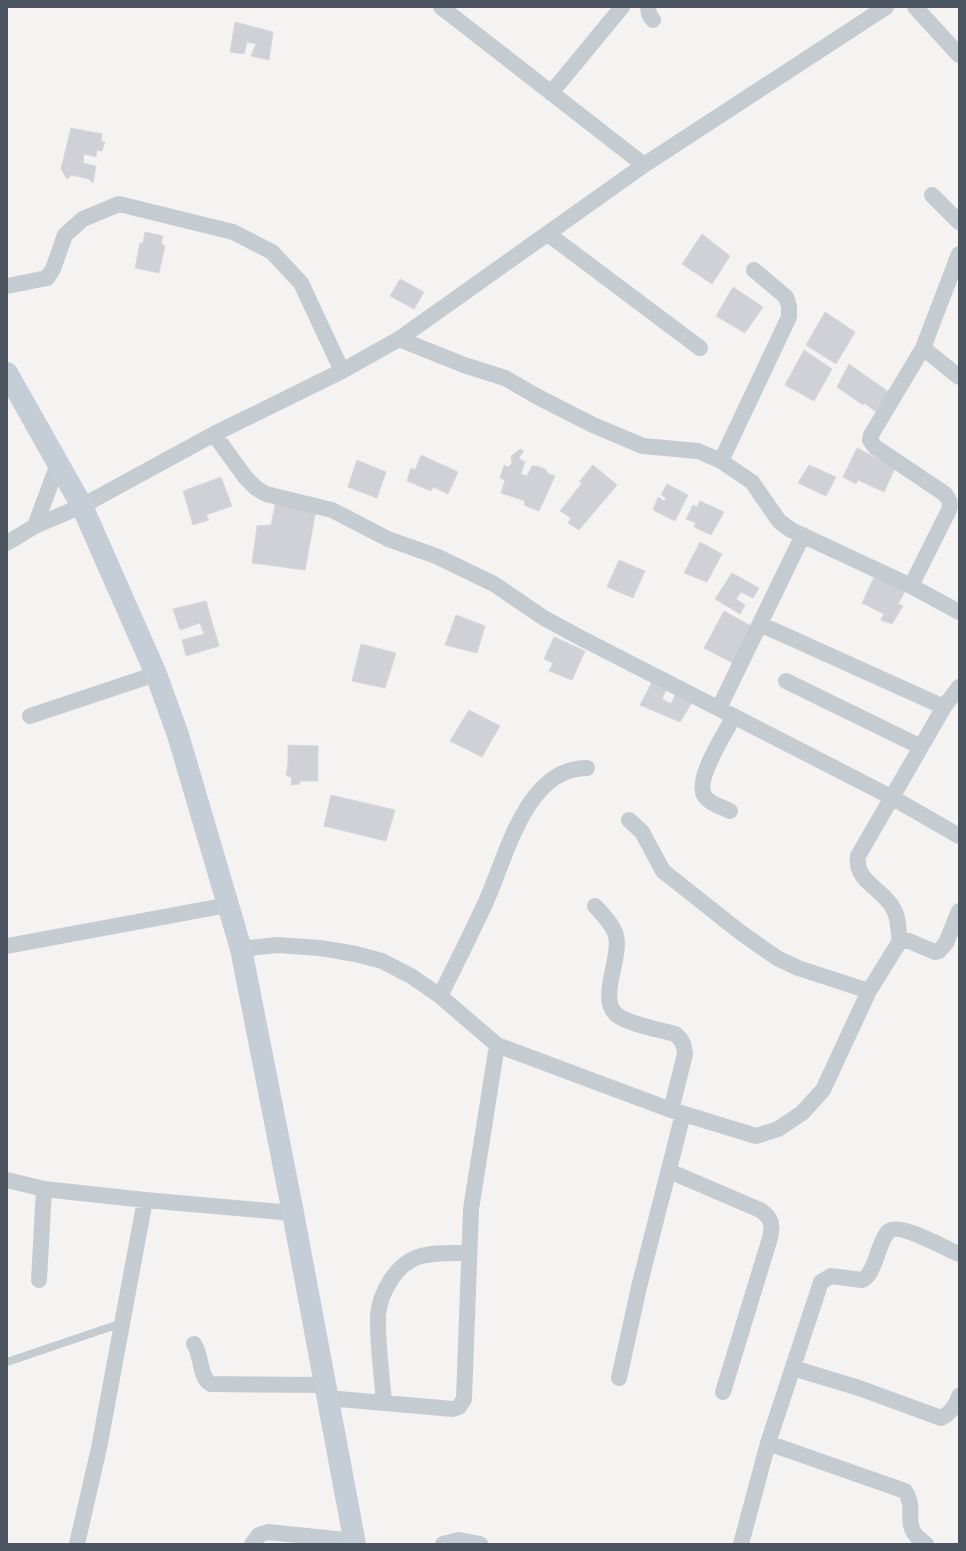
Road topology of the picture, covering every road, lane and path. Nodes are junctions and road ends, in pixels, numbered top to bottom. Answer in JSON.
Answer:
{"nodes":[{"id":1,"x":441,"y":7,"type":"edge"},
{"id":2,"x":622,"y":7,"type":"edge"},
{"id":3,"x":886,"y":7,"type":"edge"},
{"id":4,"x":915,"y":7,"type":"edge"},
{"id":5,"x":959,"y":55,"type":"edge"},
{"id":6,"x":551,"y":93,"type":"junction"},
{"id":7,"x":644,"y":165,"type":"junction"},
{"id":8,"x":932,"y":195,"type":"dead end"},
{"id":9,"x":959,"y":222,"type":"edge"},
{"id":10,"x":548,"y":234,"type":"junction"},
{"id":11,"x":959,"y":254,"type":"edge"},
{"id":12,"x":754,"y":270,"type":"dead end"},
{"id":13,"x":7,"y":286,"type":"edge"},
{"id":14,"x":399,"y":339,"type":"junction"},
{"id":15,"x":700,"y":348,"type":"dead end"},
{"id":16,"x":923,"y":348,"type":"junction"},
{"id":17,"x":342,"y":371,"type":"junction"},
{"id":18,"x":7,"y":373,"type":"edge"},
{"id":19,"x":959,"y":377,"type":"edge"},
{"id":20,"x":214,"y":434,"type":"junction"},
{"id":21,"x":721,"y":461,"type":"junction"},
{"id":22,"x":58,"y":464,"type":"junction"},
{"id":23,"x":82,"y":506,"type":"junction"},
{"id":24,"x":35,"y":526,"type":"junction"},
{"id":25,"x":803,"y":535,"type":"junction"},
{"id":26,"x":7,"y":542,"type":"edge"},
{"id":27,"x":911,"y":586,"type":"junction"},
{"id":28,"x":959,"y":612,"type":"edge"},
{"id":29,"x":760,"y":624,"type":"junction"},
{"id":30,"x":156,"y":674,"type":"junction"},
{"id":31,"x":786,"y":681,"type":"dead end"},
{"id":32,"x":959,"y":688,"type":"edge"},
{"id":33,"x":944,"y":706,"type":"junction"},
{"id":34,"x":719,"y":708,"type":"junction"},
{"id":35,"x":30,"y":716,"type":"dead end"},
{"id":36,"x":734,"y":716,"type":"junction"},
{"id":37,"x":921,"y":747,"type":"junction"},
{"id":38,"x":587,"y":768,"type":"dead end"},
{"id":39,"x":892,"y":798,"type":"junction"},
{"id":40,"x":730,"y":811,"type":"dead end"},
{"id":41,"x":629,"y":820,"type":"dead end"},
{"id":42,"x":959,"y":836,"type":"edge"},
{"id":43,"x":228,"y":905,"type":"junction"},
{"id":44,"x":595,"y":906,"type":"dead end"},
{"id":45,"x":958,"y":918,"type":"edge"},
{"id":46,"x":900,"y":941,"type":"junction"},
{"id":47,"x":7,"y":946,"type":"edge"},
{"id":48,"x":241,"y":948,"type":"junction"},
{"id":49,"x":869,"y":992,"type":"junction"},
{"id":50,"x":440,"y":996,"type":"junction"},
{"id":51,"x":497,"y":1045,"type":"junction"},
{"id":52,"x":677,"y":1112,"type":"junction"},
{"id":53,"x":669,"y":1171,"type":"junction"},
{"id":54,"x":7,"y":1180,"type":"edge"},
{"id":55,"x":44,"y":1189,"type":"junction"},
{"id":56,"x":144,"y":1200,"type":"junction"},
{"id":57,"x":293,"y":1213,"type":"junction"},
{"id":58,"x":469,"y":1253,"type":"junction"},
{"id":59,"x":959,"y":1254,"type":"edge"},
{"id":60,"x":39,"y":1280,"type":"dead end"},
{"id":61,"x":122,"y":1323,"type":"junction"},
{"id":62,"x":194,"y":1344,"type":"dead end"},
{"id":63,"x":7,"y":1362,"type":"edge"},
{"id":64,"x":793,"y":1368,"type":"junction"},
{"id":65,"x":619,"y":1378,"type":"dead end"},
{"id":66,"x":326,"y":1391,"type":"junction"},
{"id":67,"x":723,"y":1392,"type":"dead end"},
{"id":68,"x":959,"y":1396,"type":"edge"},
{"id":69,"x":384,"y":1403,"type":"junction"},
{"id":70,"x":768,"y":1443,"type":"junction"},
{"id":71,"x":355,"y":1542,"type":"edge"},
{"id":72,"x":77,"y":1544,"type":"edge"},
{"id":73,"x":252,"y":1544,"type":"edge"},
{"id":74,"x":443,"y":1544,"type":"edge"},
{"id":75,"x":480,"y":1544,"type":"edge"},
{"id":76,"x":741,"y":1544,"type":"edge"},
{"id":77,"x":926,"y":1544,"type":"edge"}],
"edges":[{"from":1,"to":6,"type":"street"},
{"from":2,"to":6,"type":"street"},
{"from":3,"to":7,"type":"street"},
{"from":4,"to":5,"type":"street"},
{"from":6,"to":7,"type":"street"},
{"from":7,"to":10,"type":"street"},
{"from":8,"to":9,"type":"street"},
{"from":10,"to":14,"type":"street"},
{"from":10,"to":15,"type":"street"},
{"from":11,"to":16,"type":"street"},
{"from":12,"to":21,"type":"street"},
{"from":13,"to":17,"type":"street"},
{"from":14,"to":17,"type":"street"},
{"from":14,"to":21,"type":"street"},
{"from":16,"to":19,"type":"street"},
{"from":16,"to":27,"type":"street"},
{"from":17,"to":20,"type":"street"},
{"from":18,"to":22,"type":"street"},
{"from":20,"to":23,"type":"street"},
{"from":20,"to":34,"type":"street"},
{"from":21,"to":25,"type":"street"},
{"from":22,"to":23,"type":"street"},
{"from":22,"to":24,"type":"street"},
{"from":23,"to":24,"type":"street"},
{"from":23,"to":30,"type":"street"},
{"from":24,"to":26,"type":"street"},
{"from":25,"to":27,"type":"street"},
{"from":25,"to":29,"type":"street"},
{"from":27,"to":28,"type":"street"},
{"from":29,"to":33,"type":"street"},
{"from":29,"to":34,"type":"street"},
{"from":30,"to":35,"type":"street"},
{"from":30,"to":43,"type":"street"},
{"from":31,"to":37,"type":"street"},
{"from":32,"to":33,"type":"street"},
{"from":33,"to":37,"type":"street"},
{"from":34,"to":36,"type":"street"},
{"from":36,"to":39,"type":"street"},
{"from":36,"to":40,"type":"street"},
{"from":37,"to":39,"type":"street"},
{"from":38,"to":50,"type":"street"},
{"from":39,"to":42,"type":"street"},
{"from":39,"to":46,"type":"street"},
{"from":41,"to":49,"type":"street"},
{"from":43,"to":47,"type":"street"},
{"from":43,"to":48,"type":"street"},
{"from":44,"to":52,"type":"street"},
{"from":45,"to":46,"type":"street"},
{"from":46,"to":49,"type":"street"},
{"from":48,"to":50,"type":"street"},
{"from":48,"to":57,"type":"street"},
{"from":49,"to":52,"type":"street"},
{"from":50,"to":51,"type":"street"},
{"from":51,"to":52,"type":"street"},
{"from":51,"to":58,"type":"street"},
{"from":52,"to":53,"type":"street"},
{"from":53,"to":65,"type":"street"},
{"from":53,"to":67,"type":"street"},
{"from":54,"to":55,"type":"street"},
{"from":55,"to":56,"type":"street"},
{"from":55,"to":60,"type":"street"},
{"from":56,"to":57,"type":"street"},
{"from":56,"to":61,"type":"street"},
{"from":57,"to":66,"type":"street"},
{"from":58,"to":69,"type":"street"},
{"from":58,"to":69,"type":"street"},
{"from":59,"to":64,"type":"street"},
{"from":61,"to":63,"type":"lane"},
{"from":61,"to":72,"type":"street"},
{"from":62,"to":66,"type":"street"},
{"from":64,"to":68,"type":"street"},
{"from":64,"to":70,"type":"street"},
{"from":66,"to":69,"type":"street"},
{"from":66,"to":71,"type":"street"},
{"from":70,"to":76,"type":"street"},
{"from":70,"to":77,"type":"street"},
{"from":71,"to":73,"type":"street"},
{"from":74,"to":75,"type":"street"}]}
